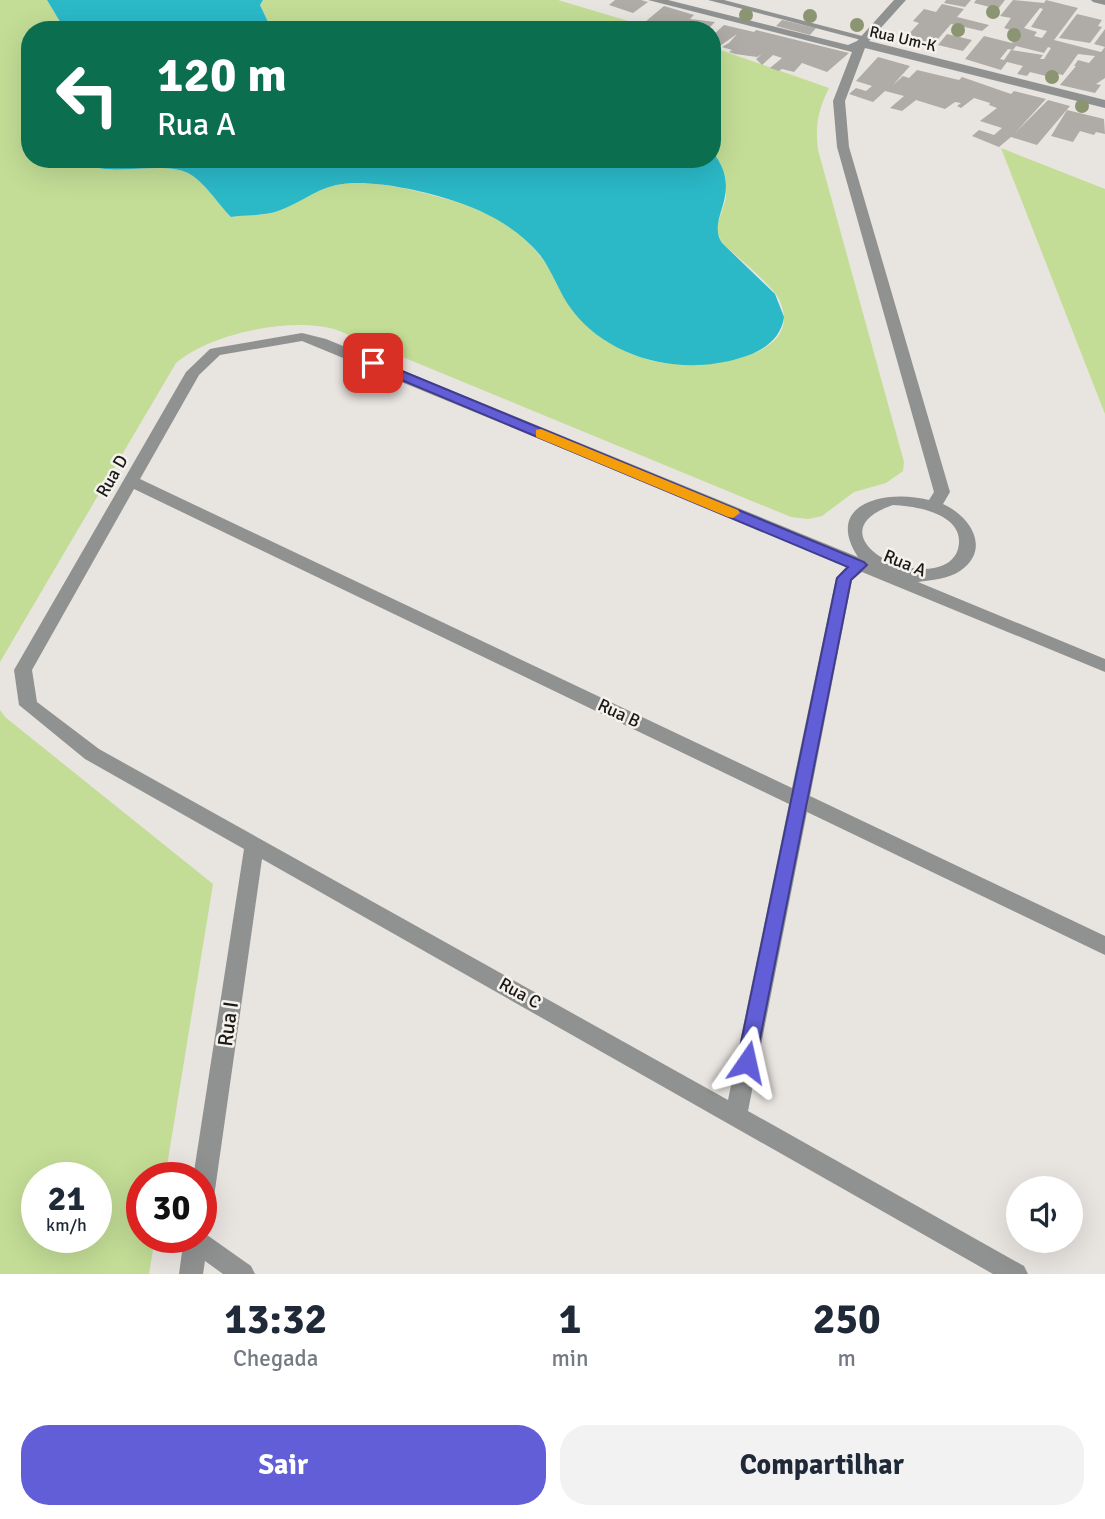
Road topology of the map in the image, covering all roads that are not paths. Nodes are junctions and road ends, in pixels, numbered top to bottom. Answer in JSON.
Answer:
{"nodes":[{"id":1,"x":654,"y":0,"type":"edge"},
{"id":2,"x":713,"y":0,"type":"edge"},
{"id":3,"x":900,"y":0,"type":"edge"},
{"id":4,"x":1097,"y":0,"type":"edge"},
{"id":5,"x":1105,"y":2,"type":"edge"},
{"id":6,"x":863,"y":41,"type":"junction"},
{"id":7,"x":1105,"y":104,"type":"edge"},
{"id":8,"x":302,"y":337,"type":"joint"},
{"id":9,"x":132,"y":481,"type":"junction"},
{"id":10,"x":934,"y":506,"type":"junction"},
{"id":11,"x":863,"y":562,"type":"junction"},
{"id":12,"x":1105,"y":666,"type":"edge"},
{"id":13,"x":28,"y":705,"type":"joint"},
{"id":14,"x":800,"y":799,"type":"junction"},
{"id":15,"x":254,"y":844,"type":"junction"},
{"id":16,"x":1105,"y":946,"type":"edge"},
{"id":17,"x":736,"y":1115,"type":"junction"},
{"id":18,"x":207,"y":1162,"type":"edge"},
{"id":19,"x":194,"y":1253,"type":"edge"},
{"id":20,"x":215,"y":1253,"type":"edge"},
{"id":21,"x":191,"y":1274,"type":"edge"},
{"id":22,"x":243,"y":1274,"type":"edge"},
{"id":23,"x":1016,"y":1274,"type":"edge"}],
"edges":[{"from":1,"to":6,"type":"street","name":"Rua Um-K"},
{"from":2,"to":6,"type":"lane"},
{"from":3,"to":6,"type":"street"},
{"from":4,"to":5,"type":"street"},
{"from":6,"to":7,"type":"street","name":"Rua Um-K"},
{"from":6,"to":10,"type":"street"},
{"from":8,"to":9,"type":"street","name":"Rua D"},
{"from":8,"to":11,"type":"street","name":"Rua A"},
{"from":9,"to":13,"type":"street","name":"Rua D"},
{"from":9,"to":14,"type":"street","name":"Rua B"},
{"from":10,"to":11,"type":"street"},
{"from":10,"to":11,"type":"street"},
{"from":11,"to":12,"type":"street","name":"Rua A"},
{"from":11,"to":14,"type":"street"},
{"from":13,"to":15,"type":"street","name":"Rua C"},
{"from":14,"to":16,"type":"street","name":"Rua B"},
{"from":14,"to":17,"type":"street"},
{"from":15,"to":17,"type":"street","name":"Rua C"},
{"from":15,"to":18,"type":"street","name":"Rua I"},
{"from":17,"to":23,"type":"street","name":"Rua C"},
{"from":19,"to":21,"type":"street"},
{"from":20,"to":22,"type":"street"}]}
